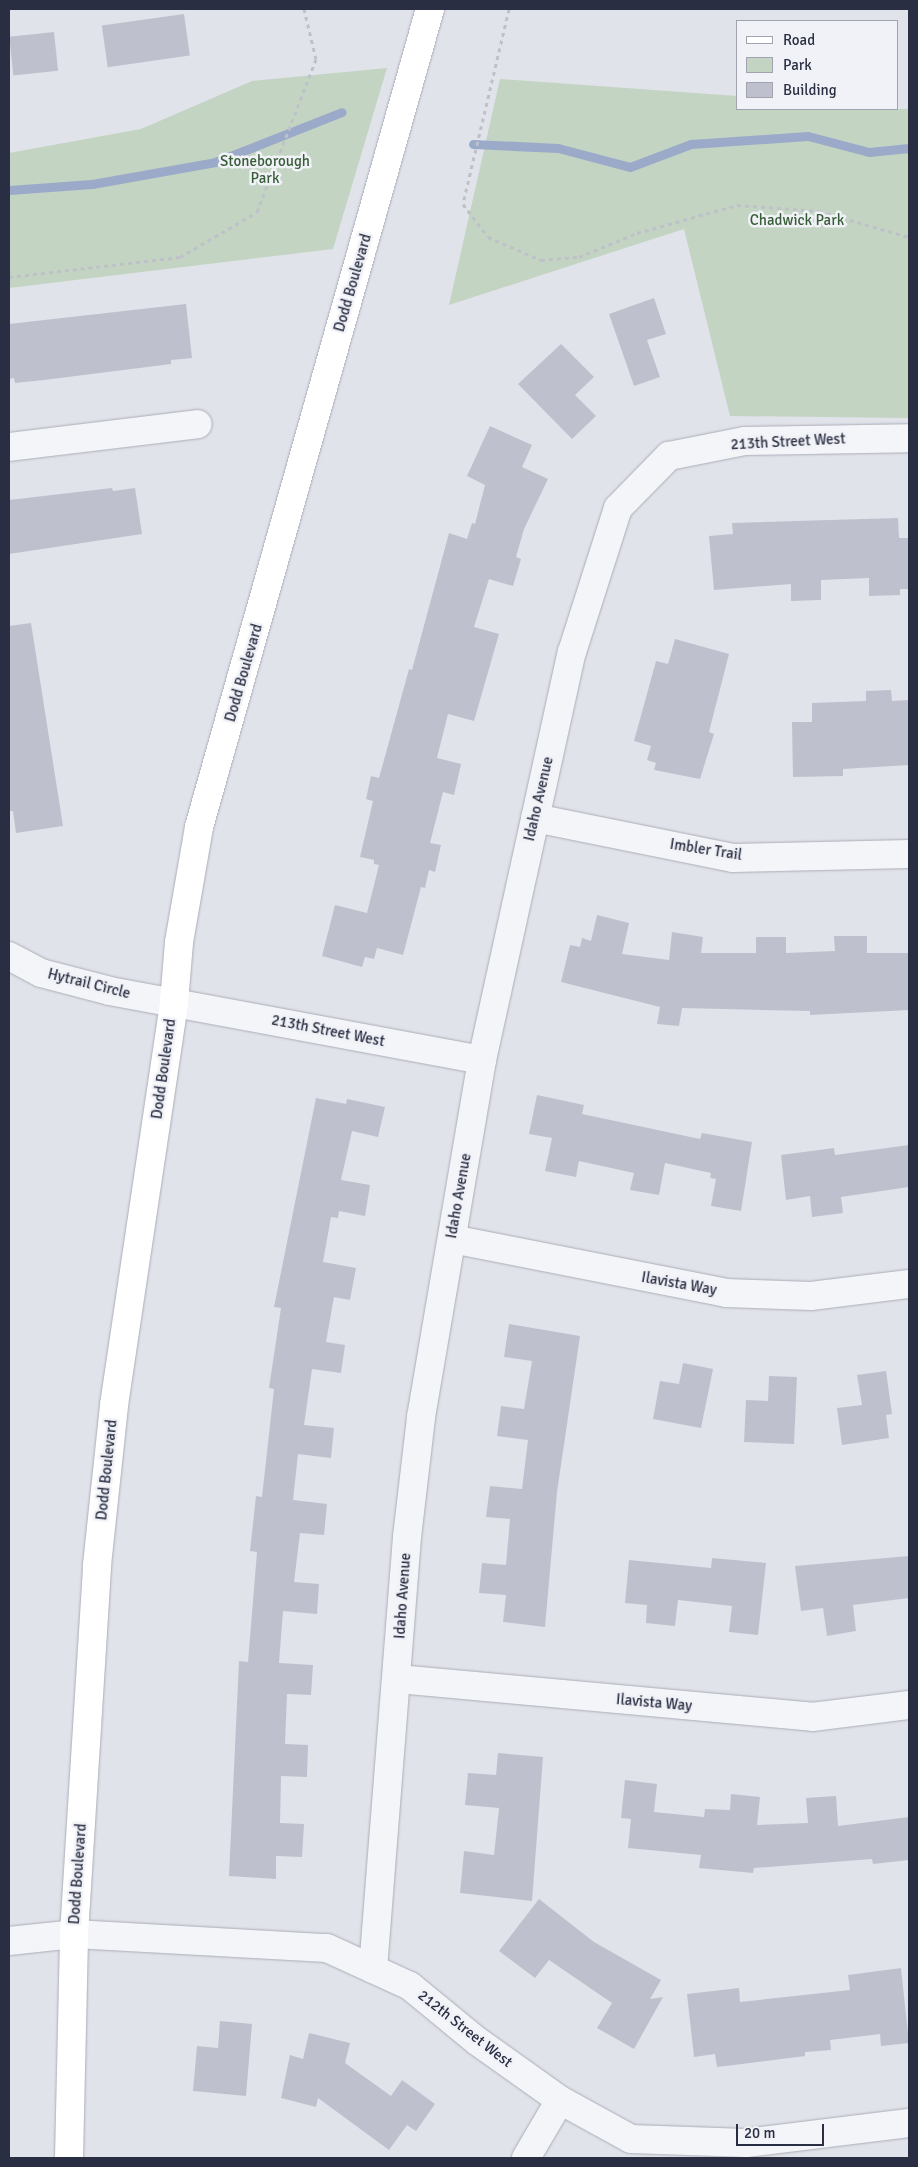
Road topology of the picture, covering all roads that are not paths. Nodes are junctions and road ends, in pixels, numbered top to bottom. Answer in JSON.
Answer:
{"nodes":[{"id":1,"x":430,"y":9,"type":"edge"},
{"id":2,"x":198,"y":424,"type":"dead end"},
{"id":3,"x":909,"y":438,"type":"edge"},
{"id":4,"x":9,"y":447,"type":"edge"},
{"id":5,"x":669,"y":456,"type":"joint"},
{"id":6,"x":535,"y":818,"type":"junction"},
{"id":7,"x":909,"y":854,"type":"edge"},
{"id":8,"x":9,"y":956,"type":"edge"},
{"id":9,"x":174,"y":1002,"type":"junction"},
{"id":10,"x":482,"y":1060,"type":"junction"},
{"id":11,"x":452,"y":1239,"type":"junction"},
{"id":12,"x":909,"y":1284,"type":"edge"},
{"id":13,"x":398,"y":1679,"type":"junction"},
{"id":14,"x":909,"y":1705,"type":"edge"},
{"id":15,"x":74,"y":1934,"type":"junction"},
{"id":16,"x":9,"y":1941,"type":"edge"},
{"id":17,"x":373,"y":1969,"type":"junction"},
{"id":18,"x":560,"y":2100,"type":"junction"},
{"id":19,"x":909,"y":2123,"type":"edge"},
{"id":20,"x":70,"y":2158,"type":"edge"},
{"id":21,"x":526,"y":2158,"type":"edge"}],
"edges":[{"from":1,"to":9,"type":"main road","name":"Dodd Boulevard"},
{"from":2,"to":4,"type":"street"},
{"from":3,"to":5,"type":"street","name":"213th Street West"},
{"from":5,"to":6,"type":"street","name":"Idaho Avenue"},
{"from":6,"to":7,"type":"street","name":"Imbler Trail"},
{"from":6,"to":10,"type":"street","name":"Idaho Avenue"},
{"from":8,"to":9,"type":"street","name":"Hytrail Circle"},
{"from":9,"to":10,"type":"street","name":"213th Street West"},
{"from":9,"to":15,"type":"main road","name":"Dodd Boulevard"},
{"from":10,"to":11,"type":"street","name":"Idaho Avenue"},
{"from":11,"to":12,"type":"street","name":"Ilavista Way"},
{"from":11,"to":13,"type":"street","name":"Idaho Avenue"},
{"from":13,"to":14,"type":"street","name":"Ilavista Way"},
{"from":13,"to":17,"type":"street","name":"Idaho Avenue"},
{"from":15,"to":16,"type":"street","name":"212th Street West"},
{"from":15,"to":17,"type":"street","name":"212th Street West"},
{"from":15,"to":20,"type":"main road","name":"Dodd Boulevard"},
{"from":17,"to":18,"type":"street","name":"212th Street West"},
{"from":18,"to":19,"type":"street","name":"212th Street West"},
{"from":18,"to":21,"type":"street"}]}
